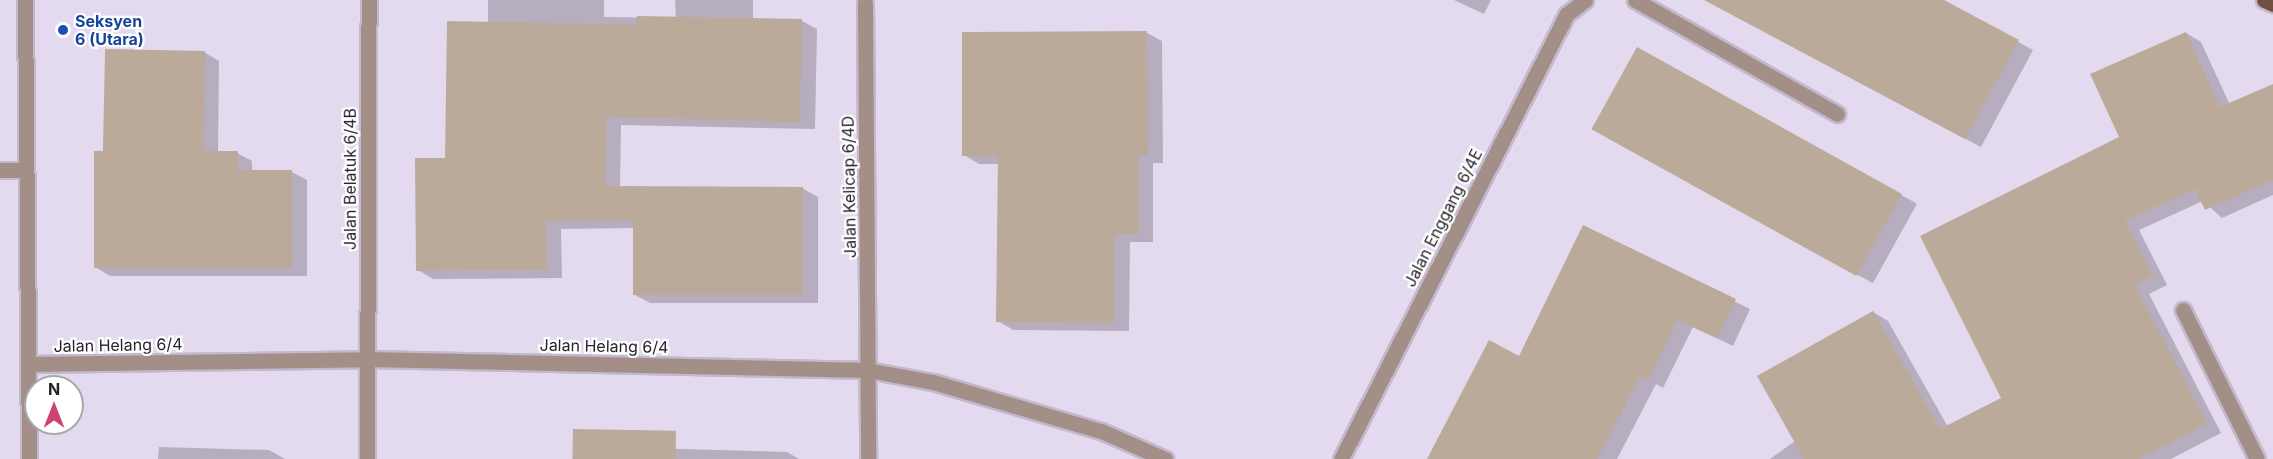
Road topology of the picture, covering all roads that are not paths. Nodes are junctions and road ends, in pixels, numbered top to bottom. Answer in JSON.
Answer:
{"nodes":[{"id":1,"x":25,"y":0,"type":"edge"},
{"id":2,"x":369,"y":0,"type":"edge"},
{"id":3,"x":1585,"y":0,"type":"edge"},
{"id":4,"x":1635,"y":0,"type":"edge"},
{"id":5,"x":2264,"y":0,"type":"edge"},
{"id":6,"x":865,"y":3,"type":"dead end"},
{"id":7,"x":2273,"y":4,"type":"edge"},
{"id":8,"x":1837,"y":114,"type":"dead end"},
{"id":9,"x":0,"y":170,"type":"edge"},
{"id":10,"x":25,"y":170,"type":"junction"},
{"id":11,"x":2183,"y":310,"type":"dead end"},
{"id":12,"x":368,"y":359,"type":"junction"},
{"id":13,"x":29,"y":364,"type":"junction"},
{"id":14,"x":868,"y":370,"type":"junction"},
{"id":15,"x":29,"y":459,"type":"edge"},
{"id":16,"x":367,"y":459,"type":"edge"},
{"id":17,"x":868,"y":459,"type":"edge"},
{"id":18,"x":1165,"y":459,"type":"edge"},
{"id":19,"x":1341,"y":459,"type":"edge"},
{"id":20,"x":2257,"y":459,"type":"edge"}],
"edges":[{"from":1,"to":10,"type":"street"},
{"from":2,"to":12,"type":"street","name":"Jalan Belatuk 6/4B"},
{"from":3,"to":19,"type":"street","name":"Jalan Enggang 6/4E"},
{"from":4,"to":8,"type":"street"},
{"from":5,"to":7,"type":"main road"},
{"from":6,"to":14,"type":"street","name":"Jalan Kelicap 6/4D"},
{"from":9,"to":10,"type":"street"},
{"from":10,"to":13,"type":"street"},
{"from":11,"to":20,"type":"street"},
{"from":12,"to":13,"type":"street","name":"Jalan Helang 6/4"},
{"from":12,"to":14,"type":"street","name":"Jalan Helang 6/4"},
{"from":12,"to":16,"type":"street","name":"Jalan Belatuk 6/4B"},
{"from":13,"to":15,"type":"street"},
{"from":14,"to":17,"type":"street","name":"Jalan Kelicap 6/4D"},
{"from":14,"to":18,"type":"street","name":"Jalan Helang 6/4"}]}
